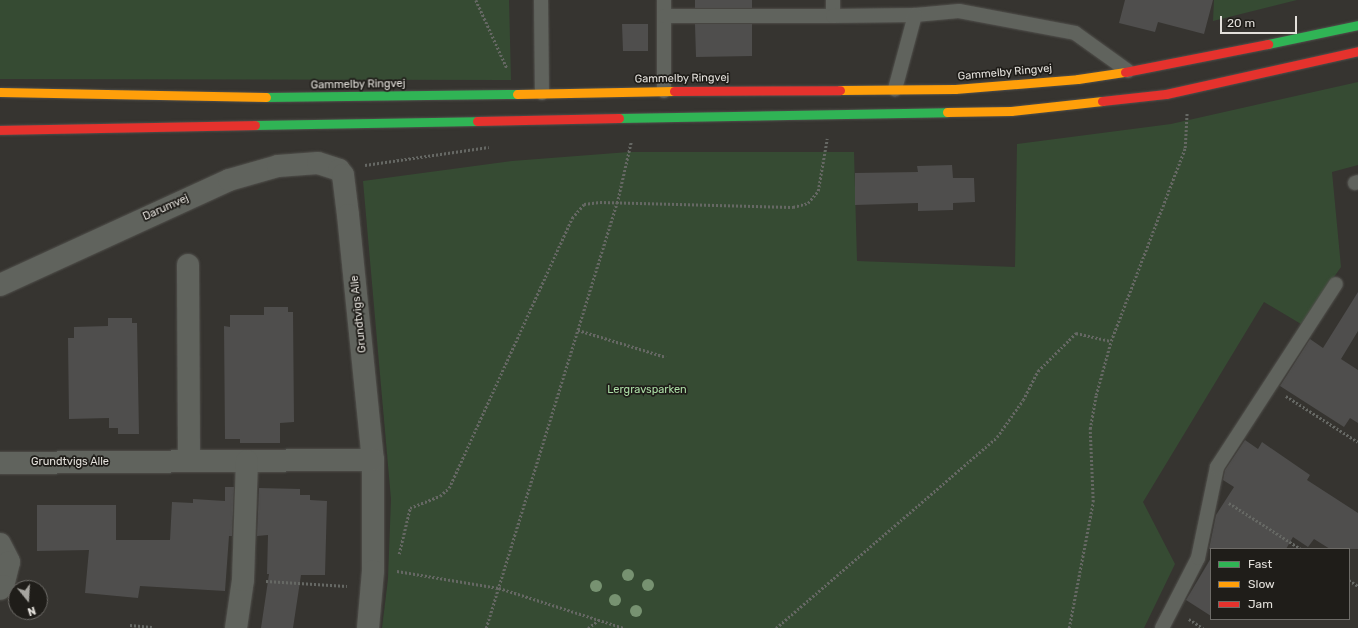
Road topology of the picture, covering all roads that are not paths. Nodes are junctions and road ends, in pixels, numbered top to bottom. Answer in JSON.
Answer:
{"nodes":[{"id":1,"x":541,"y":0,"type":"edge"},
{"id":2,"x":664,"y":0,"type":"edge"},
{"id":3,"x":833,"y":0,"type":"edge"},
{"id":4,"x":915,"y":14,"type":"junction"},
{"id":5,"x":664,"y":16,"type":"junction"},
{"id":6,"x":833,"y":16,"type":"junction"},
{"id":7,"x":1358,"y":25,"type":"edge"},
{"id":8,"x":1358,"y":51,"type":"edge"},
{"id":9,"x":1128,"y":71,"type":"junction"},
{"id":10,"x":895,"y":89,"type":"junction"},
{"id":11,"x":664,"y":91,"type":"junction"},
{"id":12,"x":0,"y":92,"type":"edge"},
{"id":13,"x":21,"y":92,"type":"junction"},
{"id":14,"x":542,"y":93,"type":"junction"},
{"id":15,"x":0,"y":97,"type":"edge"},
{"id":16,"x":0,"y":130,"type":"edge"},
{"id":17,"x":339,"y":170,"type":"joint"},
{"id":18,"x":188,"y":264,"type":"dead end"},
{"id":19,"x":0,"y":284,"type":"edge"},
{"id":20,"x":1336,"y":284,"type":"dead end"},
{"id":21,"x":373,"y":460,"type":"junction"},
{"id":22,"x":189,"y":461,"type":"junction"},
{"id":23,"x":247,"y":461,"type":"junction"},
{"id":24,"x":0,"y":462,"type":"edge"},
{"id":25,"x":0,"y":544,"type":"edge"},
{"id":26,"x":0,"y":589,"type":"edge"},
{"id":27,"x":236,"y":628,"type":"edge"},
{"id":28,"x":368,"y":628,"type":"edge"},
{"id":29,"x":1162,"y":628,"type":"edge"}],
"edges":[{"from":1,"to":14,"type":"lane"},
{"from":2,"to":5,"type":"lane"},
{"from":3,"to":6,"type":"lane"},
{"from":4,"to":6,"type":"lane"},
{"from":4,"to":9,"type":"lane"},
{"from":4,"to":10,"type":"lane"},
{"from":5,"to":6,"type":"lane"},
{"from":5,"to":11,"type":"lane"},
{"from":7,"to":9,"type":"street","name":"Gammelby Ringvej"},
{"from":8,"to":16,"type":"street"},
{"from":9,"to":10,"type":"street","name":"Gammelby Ringvej"},
{"from":10,"to":11,"type":"street","name":"Gammelby Ringvej"},
{"from":11,"to":14,"type":"street","name":"Gammelby Ringvej"},
{"from":12,"to":13,"type":"street","name":"Gammelby Ringvej"},
{"from":13,"to":14,"type":"street","name":"Gammelby Ringvej"},
{"from":13,"to":15,"type":"street"},
{"from":17,"to":19,"type":"street","name":"Darumvej"},
{"from":17,"to":21,"type":"street","name":"Grundtvigs Alle"},
{"from":18,"to":22,"type":"street"},
{"from":20,"to":29,"type":"lane"},
{"from":21,"to":23,"type":"street","name":"Grundtvigs Alle"},
{"from":21,"to":28,"type":"street","name":"Grundtvigs Alle"},
{"from":22,"to":23,"type":"street","name":"Grundtvigs Alle"},
{"from":22,"to":24,"type":"street","name":"Grundtvigs Alle"},
{"from":23,"to":27,"type":"street"},
{"from":25,"to":26,"type":"street"}]}
